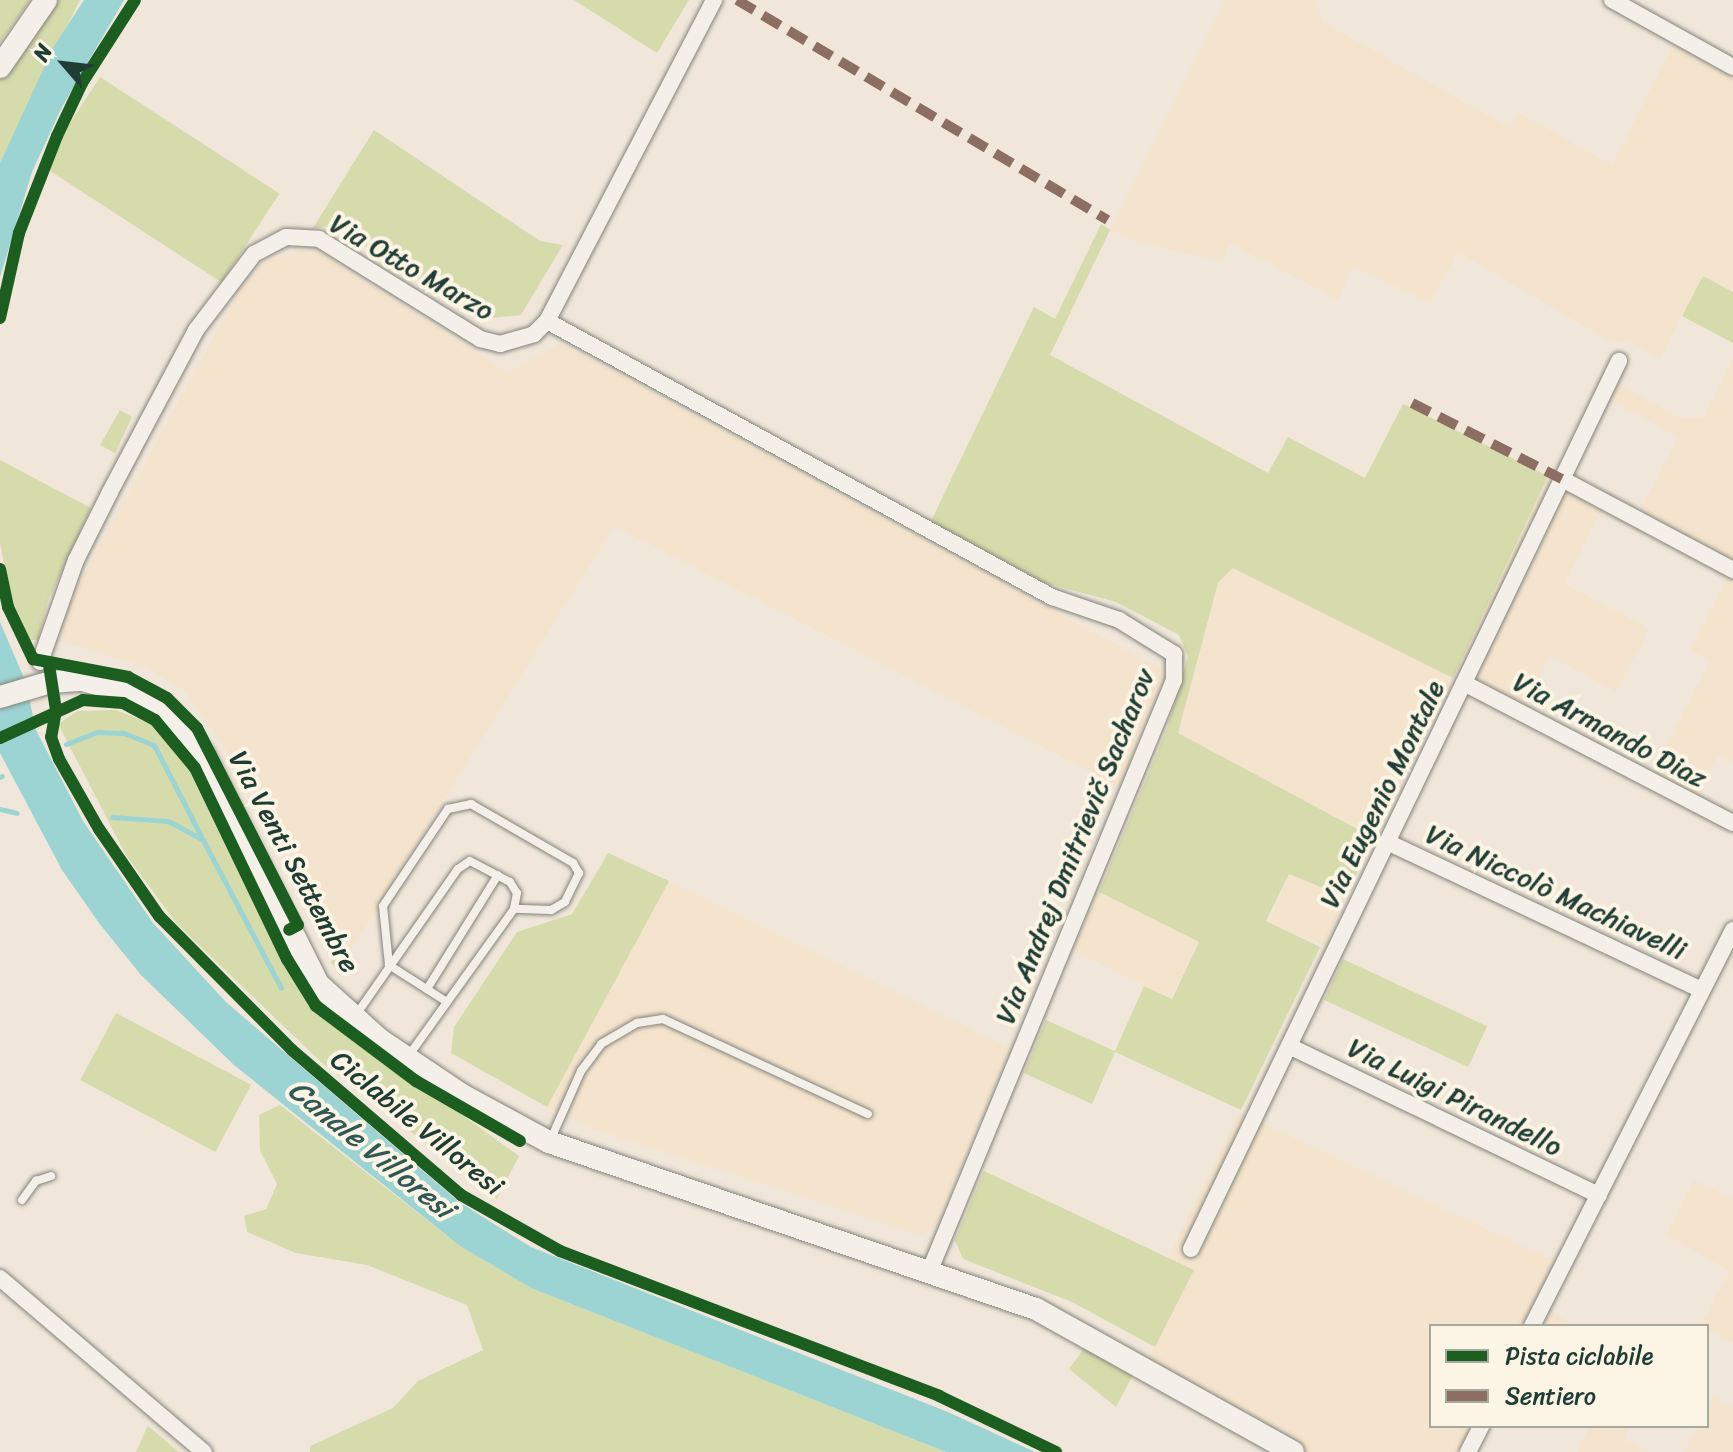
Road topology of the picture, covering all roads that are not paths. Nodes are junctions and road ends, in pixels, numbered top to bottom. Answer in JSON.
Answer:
{"nodes":[{"id":1,"x":46,"y":0,"type":"edge"},
{"id":2,"x":714,"y":0,"type":"edge"},
{"id":3,"x":1612,"y":0,"type":"edge"},
{"id":4,"x":0,"y":67,"type":"edge"},
{"id":5,"x":1733,"y":67,"type":"edge"},
{"id":6,"x":547,"y":321,"type":"junction"},
{"id":7,"x":1619,"y":361,"type":"dead end"},
{"id":8,"x":1562,"y":479,"type":"junction"},
{"id":9,"x":1733,"y":570,"type":"edge"},
{"id":10,"x":40,"y":662,"type":"dead end"},
{"id":11,"x":1464,"y":683,"type":"junction"},
{"id":12,"x":0,"y":697,"type":"edge"},
{"id":13,"x":1733,"y":823,"type":"edge"},
{"id":14,"x":1387,"y":842,"type":"junction"},
{"id":15,"x":498,"y":875,"type":"junction"},
{"id":16,"x":514,"y":909,"type":"junction"},
{"id":17,"x":1733,"y":930,"type":"edge"},
{"id":18,"x":389,"y":965,"type":"junction"},
{"id":19,"x":427,"y":989,"type":"junction"},
{"id":20,"x":1702,"y":990,"type":"junction"},
{"id":21,"x":447,"y":1002,"type":"junction"},
{"id":22,"x":354,"y":1018,"type":"junction"},
{"id":23,"x":1289,"y":1046,"type":"junction"},
{"id":24,"x":407,"y":1058,"type":"junction"},
{"id":25,"x":868,"y":1114,"type":"dead end"},
{"id":26,"x":549,"y":1142,"type":"junction"},
{"id":27,"x":51,"y":1176,"type":"dead end"},
{"id":28,"x":1599,"y":1195,"type":"junction"},
{"id":29,"x":22,"y":1200,"type":"dead end"},
{"id":30,"x":1191,"y":1249,"type":"dead end"},
{"id":31,"x":930,"y":1270,"type":"junction"},
{"id":32,"x":0,"y":1278,"type":"edge"},
{"id":33,"x":1533,"y":1324,"type":"edge"},
{"id":34,"x":1480,"y":1428,"type":"edge"},
{"id":35,"x":1468,"y":1450,"type":"edge"},
{"id":36,"x":204,"y":1452,"type":"edge"},
{"id":37,"x":1293,"y":1452,"type":"edge"}],
"edges":[{"from":1,"to":4,"type":"street"},
{"from":2,"to":6,"type":"street"},
{"from":3,"to":5,"type":"street"},
{"from":6,"to":10,"type":"street","name":"Via Otto Marzo"},
{"from":6,"to":31,"type":"street","name":"Via Andrej Dmitrievič Sacharov"},
{"from":7,"to":8,"type":"street","name":"Via Eugenio Montale"},
{"from":8,"to":9,"type":"street"},
{"from":8,"to":11,"type":"street","name":"Via Eugenio Montale"},
{"from":11,"to":13,"type":"street","name":"Via Armando Diaz"},
{"from":11,"to":14,"type":"street","name":"Via Eugenio Montale"},
{"from":12,"to":22,"type":"street","name":"Via Venti Settembre"},
{"from":14,"to":20,"type":"street","name":"Via Niccolò Machiavelli"},
{"from":14,"to":23,"type":"street","name":"Via Eugenio Montale"},
{"from":15,"to":16,"type":"lane"},
{"from":15,"to":18,"type":"lane"},
{"from":15,"to":19,"type":"lane"},
{"from":16,"to":18,"type":"lane"},
{"from":16,"to":21,"type":"lane"},
{"from":17,"to":20,"type":"street"},
{"from":18,"to":19,"type":"lane"},
{"from":18,"to":22,"type":"lane"},
{"from":19,"to":21,"type":"lane"},
{"from":20,"to":28,"type":"street"},
{"from":21,"to":24,"type":"lane"},
{"from":22,"to":24,"type":"street","name":"Via Venti Settembre"},
{"from":23,"to":28,"type":"street","name":"Via Luigi Pirandello"},
{"from":23,"to":30,"type":"street","name":"Via Eugenio Montale"},
{"from":24,"to":26,"type":"street","name":"Via Venti Settembre"},
{"from":25,"to":26,"type":"lane"},
{"from":26,"to":31,"type":"street","name":"Via Venti Settembre"},
{"from":27,"to":29,"type":"lane"},
{"from":28,"to":33,"type":"street"},
{"from":31,"to":37,"type":"street","name":"Via Venti Settembre"},
{"from":32,"to":36,"type":"street"},
{"from":34,"to":35,"type":"street"}]}
